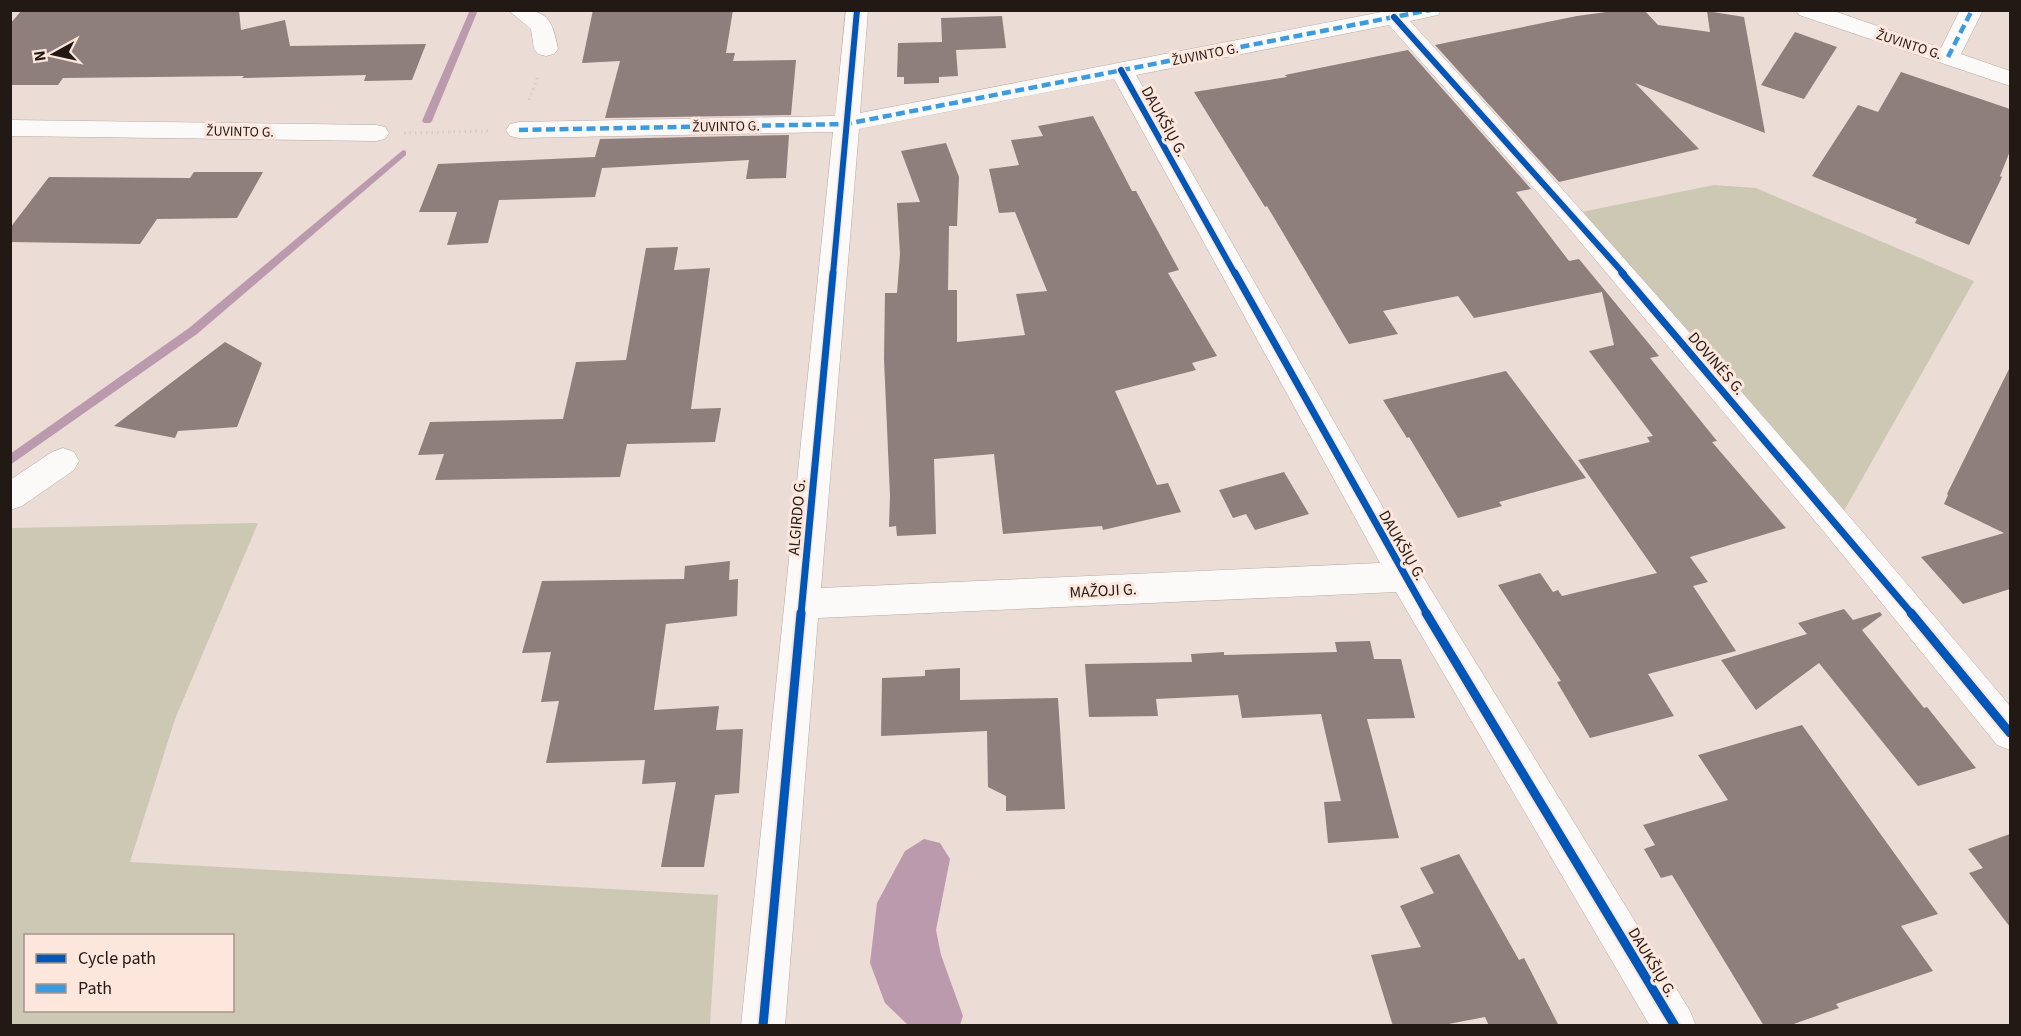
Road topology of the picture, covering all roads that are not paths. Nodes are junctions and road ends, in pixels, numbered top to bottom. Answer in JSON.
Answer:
{"nodes":[{"id":1,"x":519,"y":10,"type":"edge"},
{"id":2,"x":856,"y":10,"type":"edge"},
{"id":3,"x":1430,"y":10,"type":"edge"},
{"id":4,"x":1807,"y":10,"type":"edge"},
{"id":5,"x":1972,"y":10,"type":"edge"},
{"id":6,"x":1394,"y":17,"type":"junction"},
{"id":7,"x":546,"y":49,"type":"road end"},
{"id":8,"x":1948,"y":57,"type":"junction"},
{"id":9,"x":1121,"y":70,"type":"junction"},
{"id":10,"x":2010,"y":79,"type":"edge"},
{"id":11,"x":846,"y":124,"type":"junction"},
{"id":12,"x":10,"y":128,"type":"edge"},
{"id":13,"x":519,"y":130,"type":"road end"},
{"id":14,"x":376,"y":133,"type":"road end"},
{"id":15,"x":63,"y":460,"type":"dead end"},
{"id":16,"x":10,"y":497,"type":"edge"},
{"id":17,"x":1405,"y":577,"type":"junction"},
{"id":18,"x":801,"y":604,"type":"junction"},
{"id":19,"x":2010,"y":733,"type":"edge"},
{"id":20,"x":763,"y":1026,"type":"edge"},
{"id":21,"x":1675,"y":1026,"type":"edge"}],
"edges":[{"from":1,"to":7,"type":"street"},
{"from":2,"to":11,"type":"street","name":"ALGIRDO G."},
{"from":3,"to":6,"type":"street","name":"ŽUVINTO G."},
{"from":4,"to":8,"type":"street","name":"ŽUVINTO G."},
{"from":5,"to":8,"type":"street"},
{"from":6,"to":9,"type":"street","name":"ŽUVINTO G."},
{"from":6,"to":19,"type":"street","name":"DOVINĖS G."},
{"from":8,"to":10,"type":"street","name":"ŽUVINTO G."},
{"from":9,"to":11,"type":"street","name":"ŽUVINTO G."},
{"from":9,"to":17,"type":"street","name":"DAUKŠIŲ G."},
{"from":11,"to":13,"type":"street","name":"ŽUVINTO G."},
{"from":11,"to":18,"type":"street","name":"ALGIRDO G."},
{"from":12,"to":14,"type":"street","name":"ŽUVINTO G."},
{"from":15,"to":16,"type":"street"},
{"from":17,"to":18,"type":"street","name":"MAŽOJI G."},
{"from":17,"to":21,"type":"street","name":"DAUKŠIŲ G."},
{"from":18,"to":20,"type":"street","name":"ALGIRDO G."}]}
